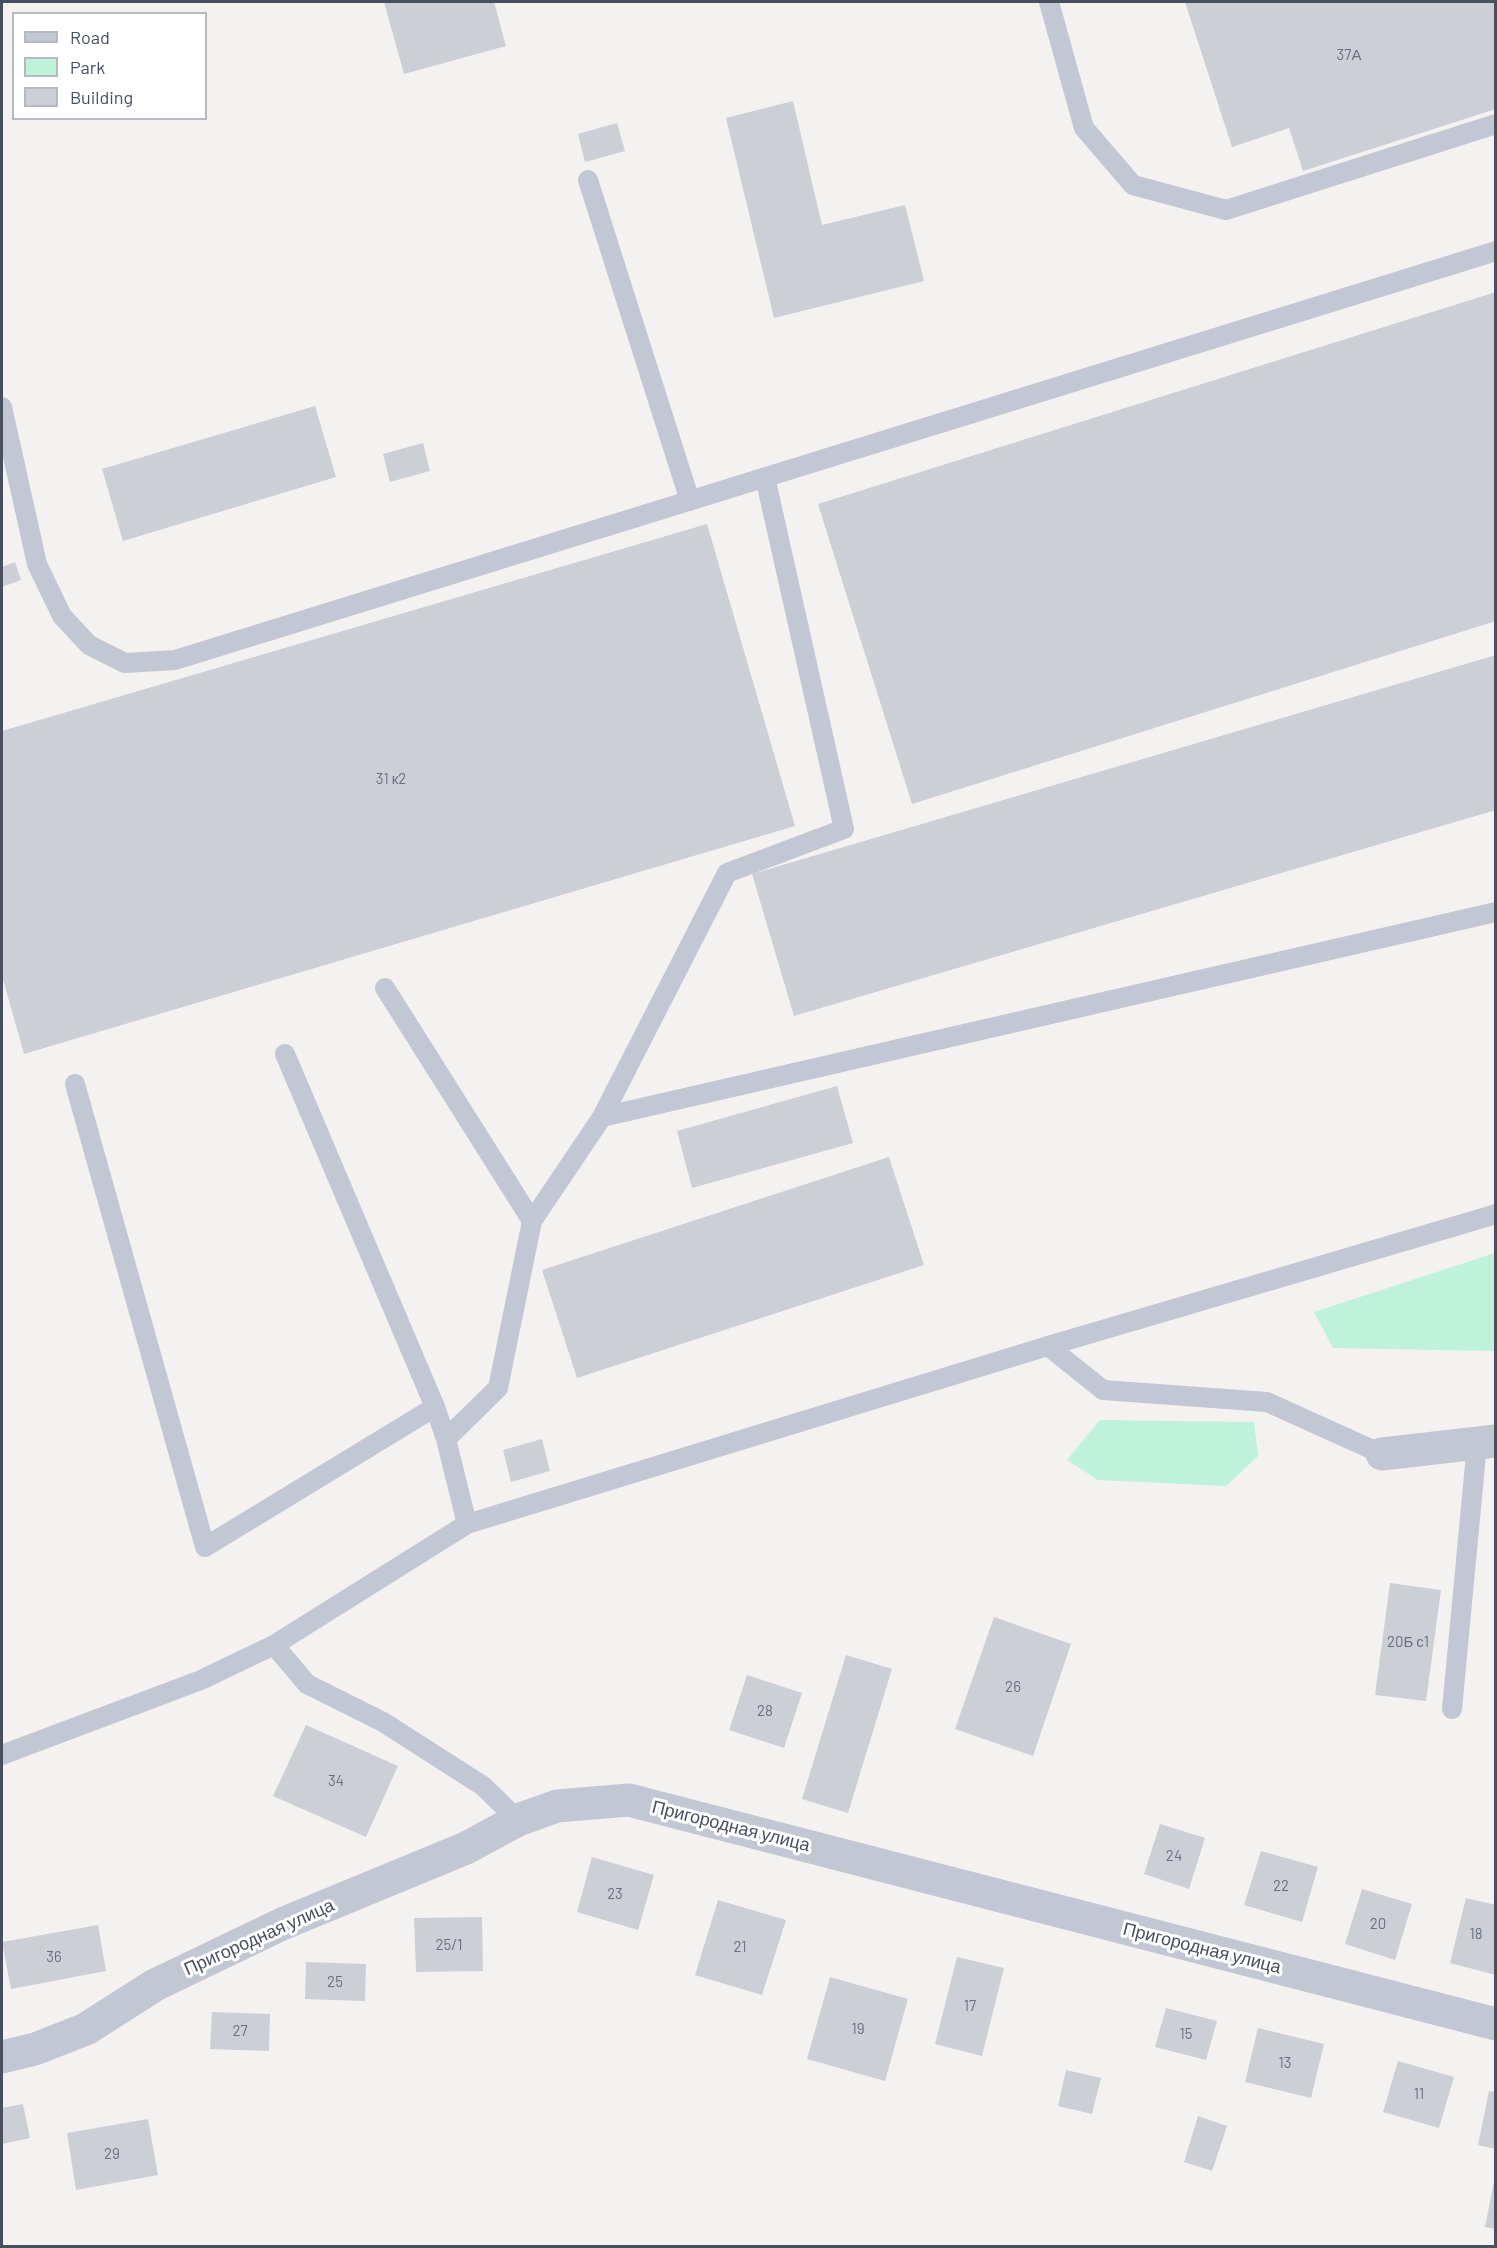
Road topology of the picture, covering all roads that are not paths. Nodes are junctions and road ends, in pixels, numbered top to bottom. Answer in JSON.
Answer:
{"nodes":[{"id":1,"x":1049,"y":2,"type":"edge"},
{"id":2,"x":1496,"y":124,"type":"edge"},
{"id":3,"x":588,"y":180,"type":"dead end"},
{"id":4,"x":1496,"y":251,"type":"edge"},
{"id":5,"x":2,"y":407,"type":"edge"},
{"id":6,"x":765,"y":477,"type":"junction"},
{"id":7,"x":690,"y":501,"type":"junction"},
{"id":8,"x":1496,"y":912,"type":"edge"},
{"id":9,"x":386,"y":988,"type":"dead end"},
{"id":10,"x":285,"y":1054,"type":"dead end"},
{"id":11,"x":75,"y":1084,"type":"dead end"},
{"id":12,"x":602,"y":1117,"type":"junction"},
{"id":13,"x":1496,"y":1214,"type":"edge"},
{"id":14,"x":532,"y":1221,"type":"junction"},
{"id":15,"x":1048,"y":1346,"type":"junction"},
{"id":16,"x":435,"y":1407,"type":"junction"},
{"id":17,"x":446,"y":1439,"type":"junction"},
{"id":18,"x":1486,"y":1442,"type":"edge"},
{"id":19,"x":1382,"y":1454,"type":"joint"},
{"id":20,"x":467,"y":1524,"type":"junction"},
{"id":21,"x":274,"y":1645,"type":"junction"},
{"id":22,"x":1452,"y":1709,"type":"dead end"},
{"id":23,"x":2,"y":1755,"type":"edge"},
{"id":24,"x":518,"y":1820,"type":"junction"},
{"id":25,"x":1496,"y":2024,"type":"edge"},
{"id":26,"x":2,"y":2057,"type":"edge"}],
"edges":[{"from":1,"to":2,"type":"lane"},
{"from":3,"to":7,"type":"lane"},
{"from":4,"to":6,"type":"lane"},
{"from":5,"to":7,"type":"lane"},
{"from":6,"to":7,"type":"lane"},
{"from":6,"to":12,"type":"lane"},
{"from":8,"to":12,"type":"lane"},
{"from":9,"to":14,"type":"lane"},
{"from":10,"to":16,"type":"lane"},
{"from":11,"to":16,"type":"lane"},
{"from":12,"to":14,"type":"lane"},
{"from":13,"to":15,"type":"lane"},
{"from":14,"to":17,"type":"lane"},
{"from":15,"to":19,"type":"lane"},
{"from":15,"to":20,"type":"lane"},
{"from":16,"to":17,"type":"lane"},
{"from":17,"to":20,"type":"lane"},
{"from":18,"to":19,"type":"street"},
{"from":18,"to":22,"type":"lane"},
{"from":20,"to":21,"type":"lane"},
{"from":21,"to":23,"type":"lane"},
{"from":21,"to":24,"type":"lane"},
{"from":24,"to":25,"type":"street","name":"Пригородная улица"},
{"from":24,"to":26,"type":"street","name":"Пригородная улица"}]}
